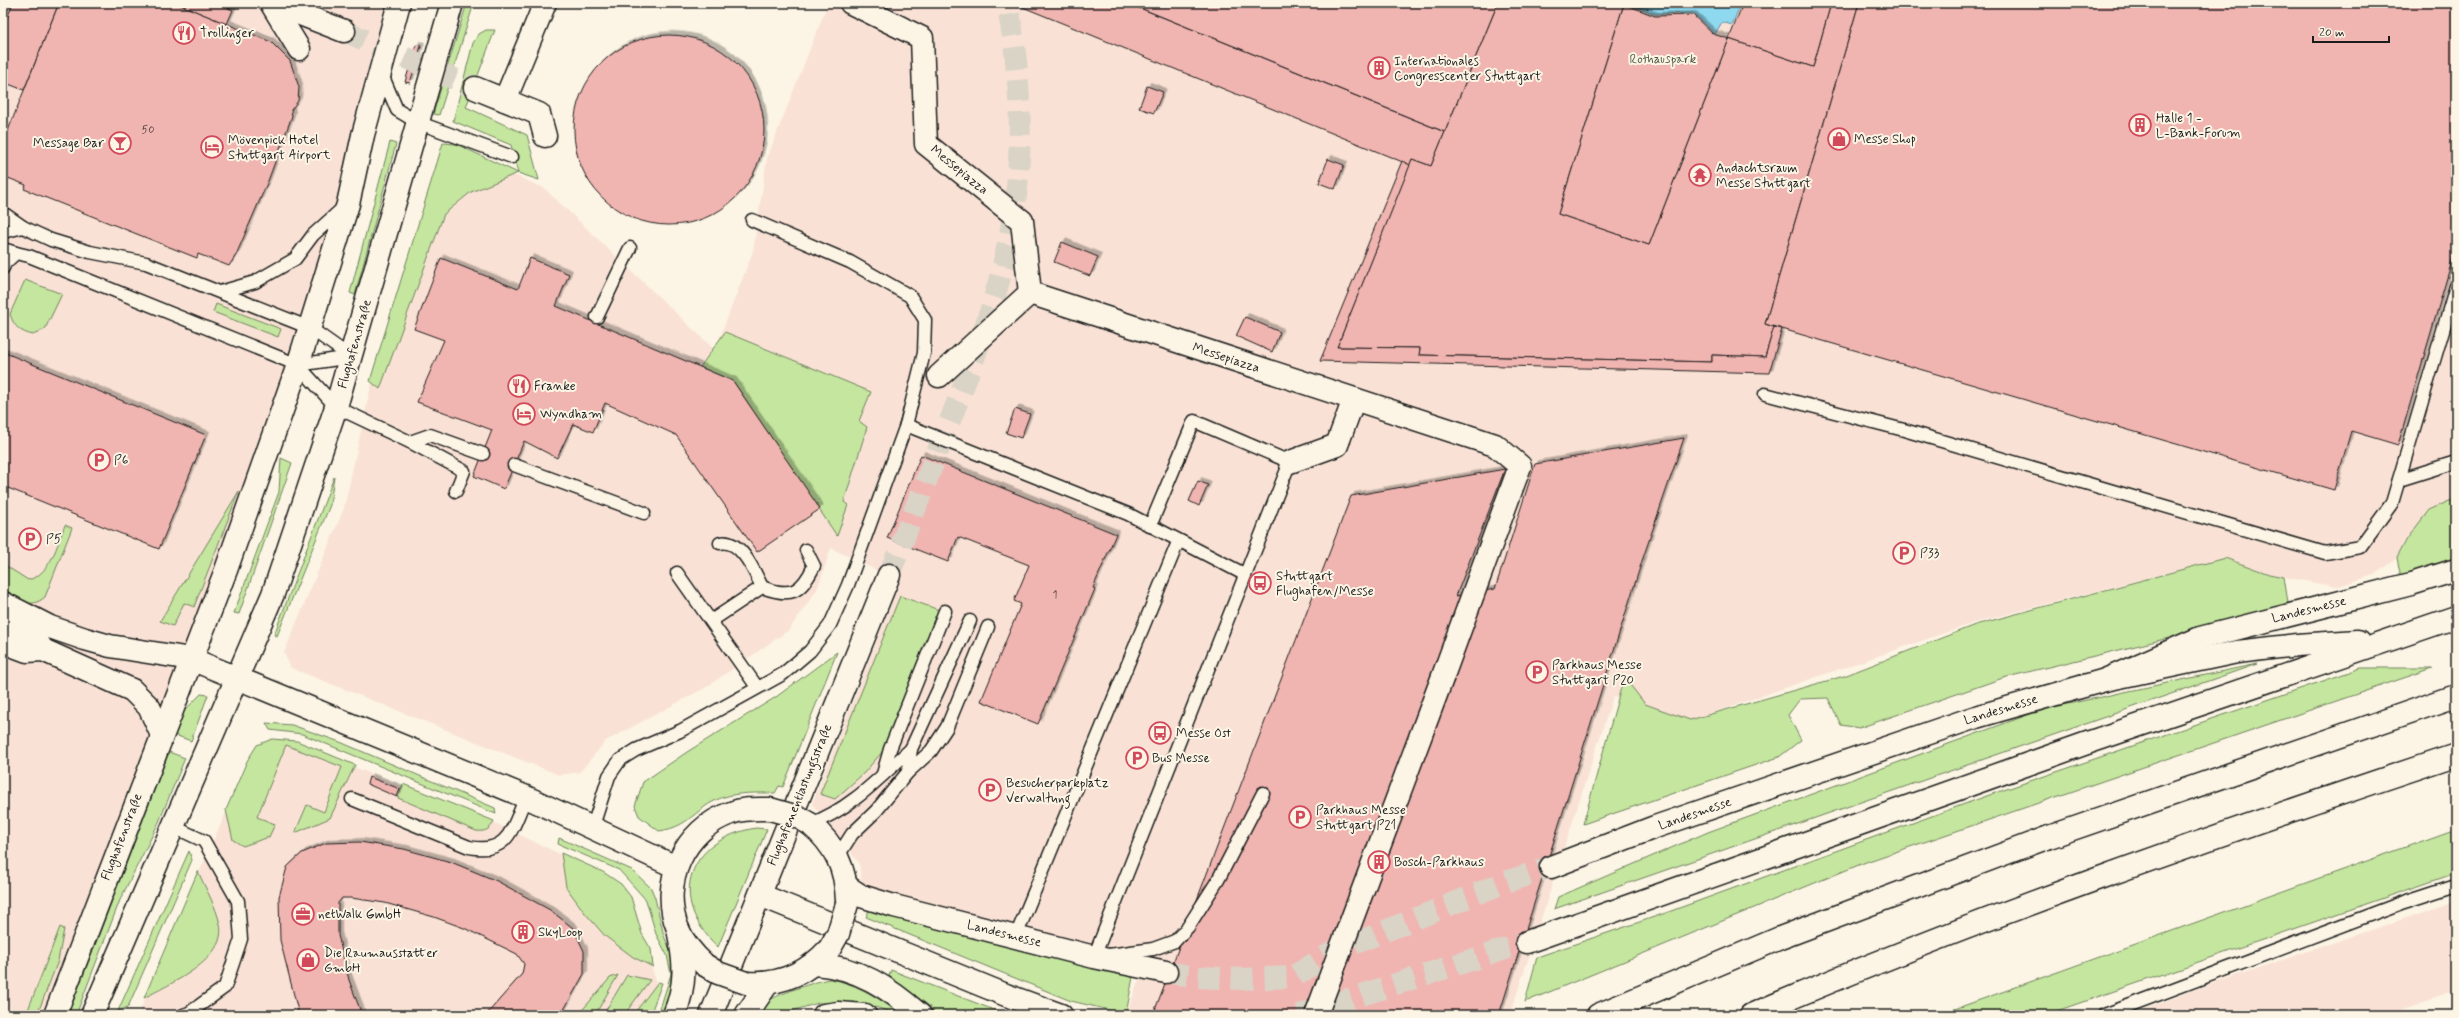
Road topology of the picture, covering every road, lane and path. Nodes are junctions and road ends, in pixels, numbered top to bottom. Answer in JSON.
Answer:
{"nodes":[{"id":1,"x":272,"y":3,"type":"edge"},
{"id":2,"x":399,"y":3,"type":"edge"},
{"id":3,"x":545,"y":3,"type":"edge"},
{"id":4,"x":851,"y":3,"type":"edge"},
{"id":5,"x":446,"y":7,"type":"edge"},
{"id":6,"x":344,"y":31,"type":"tunnel mouth"},
{"id":7,"x":299,"y":49,"type":"dead end"},
{"id":8,"x":381,"y":71,"type":"junction"},
{"id":9,"x":475,"y":88,"type":"tunnel mouth"},
{"id":10,"x":505,"y":100,"type":"junction"},
{"id":11,"x":417,"y":122,"type":"junction"},
{"id":12,"x":545,"y":136,"type":"dead end"},
{"id":13,"x":512,"y":157,"type":"dead end"},
{"id":14,"x":348,"y":204,"type":"junction"},
{"id":15,"x":3,"y":213,"type":"edge"},
{"id":16,"x":752,"y":220,"type":"dead end"},
{"id":17,"x":23,"y":227,"type":"junction"},
{"id":18,"x":3,"y":232,"type":"edge"},
{"id":19,"x":630,"y":248,"type":"dead end"},
{"id":20,"x":3,"y":249,"type":"edge"},
{"id":21,"x":16,"y":253,"type":"junction"},
{"id":22,"x":3,"y":268,"type":"edge"},
{"id":23,"x":2456,"y":286,"type":"edge"},
{"id":24,"x":220,"y":292,"type":"junction"},
{"id":25,"x":1030,"y":293,"type":"junction"},
{"id":26,"x":597,"y":317,"type":"dead end"},
{"id":27,"x":310,"y":328,"type":"junction"},
{"id":28,"x":351,"y":357,"type":"junction"},
{"id":29,"x":298,"y":365,"type":"junction"},
{"id":30,"x":939,"y":376,"type":"dead end"},
{"id":31,"x":1765,"y":394,"type":"dead end"},
{"id":32,"x":1354,"y":399,"type":"junction"},
{"id":33,"x":336,"y":407,"type":"junction"},
{"id":34,"x":906,"y":426,"type":"junction"},
{"id":35,"x":410,"y":442,"type":"junction"},
{"id":36,"x":483,"y":454,"type":"dead end"},
{"id":37,"x":1290,"y":462,"type":"junction"},
{"id":38,"x":2456,"y":462,"type":"edge"},
{"id":39,"x":514,"y":465,"type":"dead end"},
{"id":40,"x":2399,"y":480,"type":"junction"},
{"id":41,"x":456,"y":491,"type":"dead end"},
{"id":42,"x":644,"y":513,"type":"dead end"},
{"id":43,"x":1150,"y":526,"type":"junction"},
{"id":44,"x":1178,"y":542,"type":"junction"},
{"id":45,"x":720,"y":543,"type":"dead end"},
{"id":46,"x":806,"y":550,"type":"dead end"},
{"id":47,"x":2456,"y":570,"type":"edge"},
{"id":48,"x":677,"y":573,"type":"dead end"},
{"id":49,"x":1244,"y":574,"type":"junction"},
{"id":50,"x":889,"y":575,"type":"tunnel mouth"},
{"id":51,"x":762,"y":587,"type":"junction"},
{"id":52,"x":3,"y":603,"type":"edge"},
{"id":53,"x":945,"y":611,"type":"dead end"},
{"id":54,"x":2456,"y":617,"type":"edge"},
{"id":55,"x":3,"y":621,"type":"edge"},
{"id":56,"x":711,"y":621,"type":"junction"},
{"id":57,"x":970,"y":621,"type":"dead end"},
{"id":58,"x":988,"y":627,"type":"dead end"},
{"id":59,"x":42,"y":637,"type":"junction"},
{"id":60,"x":2387,"y":639,"type":"junction"},
{"id":61,"x":3,"y":642,"type":"edge"},
{"id":62,"x":191,"y":659,"type":"junction"},
{"id":63,"x":237,"y":678,"type":"junction"},
{"id":64,"x":2105,"y":680,"type":"junction"},
{"id":65,"x":757,"y":687,"type":"junction"},
{"id":66,"x":2456,"y":696,"type":"edge"},
{"id":67,"x":162,"y":735,"type":"junction"},
{"id":68,"x":912,"y":749,"type":"junction"},
{"id":69,"x":2456,"y":754,"type":"edge"},
{"id":70,"x":908,"y":772,"type":"junction"},
{"id":71,"x":883,"y":774,"type":"junction"},
{"id":72,"x":1263,"y":793,"type":"dead end"},
{"id":73,"x":526,"y":797,"type":"junction"},
{"id":74,"x":352,"y":799,"type":"dead end"},
{"id":75,"x":810,"y":824,"type":"junction"},
{"id":76,"x":172,"y":826,"type":"junction"},
{"id":77,"x":593,"y":826,"type":"junction"},
{"id":78,"x":838,"y":856,"type":"junction"},
{"id":79,"x":676,"y":867,"type":"junction"},
{"id":80,"x":1552,"y":867,"type":"tunnel mouth"},
{"id":81,"x":2456,"y":886,"type":"edge"},
{"id":82,"x":760,"y":895,"type":"junction"},
{"id":83,"x":846,"y":895,"type":"junction"},
{"id":84,"x":678,"y":929,"type":"junction"},
{"id":85,"x":1016,"y":936,"type":"junction"},
{"id":86,"x":1527,"y":942,"type":"tunnel mouth"},
{"id":87,"x":1094,"y":957,"type":"junction"},
{"id":88,"x":815,"y":964,"type":"junction"},
{"id":89,"x":1166,"y":972,"type":"tunnel mouth"},
{"id":90,"x":768,"y":983,"type":"junction"},
{"id":91,"x":55,"y":1015,"type":"edge"},
{"id":92,"x":92,"y":1015,"type":"edge"},
{"id":93,"x":183,"y":1015,"type":"edge"},
{"id":94,"x":674,"y":1015,"type":"edge"},
{"id":95,"x":711,"y":1015,"type":"edge"},
{"id":96,"x":746,"y":1015,"type":"edge"},
{"id":97,"x":824,"y":1015,"type":"edge"},
{"id":98,"x":865,"y":1015,"type":"edge"},
{"id":99,"x":920,"y":1015,"type":"edge"},
{"id":100,"x":1061,"y":1015,"type":"edge"},
{"id":101,"x":1316,"y":1015,"type":"edge"},
{"id":102,"x":1598,"y":1015,"type":"edge"},
{"id":103,"x":1751,"y":1015,"type":"edge"},
{"id":104,"x":2104,"y":1015,"type":"edge"}],
"edges":[{"from":1,"to":6,"type":"main road"},
{"from":1,"to":7,"type":"main road"},
{"from":2,"to":8,"type":"main road","name":"Flughafenstraße"},
{"from":3,"to":10,"type":"main road"},
{"from":4,"to":25,"type":"main road","name":"Messepiazza"},
{"from":5,"to":11,"type":"main road","name":"Flughafenstraße"},
{"from":8,"to":11,"type":"lane"},
{"from":8,"to":14,"type":"main road","name":"Flughafenstraße"},
{"from":9,"to":10,"type":"main road"},
{"from":10,"to":12,"type":"main road"},
{"from":11,"to":13,"type":"lane"},
{"from":11,"to":28,"type":"main road","name":"Flughafenstraße"},
{"from":14,"to":24,"type":"lane"},
{"from":14,"to":27,"type":"main road","name":"Flughafenstraße"},
{"from":15,"to":17,"type":"lane"},
{"from":16,"to":34,"type":"lane"},
{"from":17,"to":18,"type":"lane"},
{"from":17,"to":24,"type":"lane"},
{"from":19,"to":26,"type":"lane"},
{"from":20,"to":21,"type":"lane"},
{"from":21,"to":22,"type":"lane"},
{"from":21,"to":29,"type":"lane"},
{"from":23,"to":40,"type":"lane"},
{"from":24,"to":27,"type":"lane"},
{"from":25,"to":30,"type":"main road"},
{"from":25,"to":32,"type":"main road","name":"Messepiazza"},
{"from":27,"to":28,"type":"lane"},
{"from":27,"to":29,"type":"main road","name":"Flughafenstraße"},
{"from":28,"to":29,"type":"lane"},
{"from":28,"to":33,"type":"main road","name":"Flughafenstraße"},
{"from":29,"to":33,"type":"lane"},
{"from":29,"to":62,"type":"main road","name":"Flughafenstraße"},
{"from":31,"to":40,"type":"lane"},
{"from":32,"to":37,"type":"main road"},
{"from":32,"to":101,"type":"main road","name":"Messepiazza","bridge":true},
{"from":33,"to":35,"type":"lane"},
{"from":33,"to":63,"type":"main road","name":"Flughafenstraße"},
{"from":34,"to":43,"type":"lane"},
{"from":34,"to":65,"type":"lane"},
{"from":35,"to":36,"type":"lane"},
{"from":35,"to":41,"type":"lane"},
{"from":37,"to":43,"type":"lane"},
{"from":37,"to":49,"type":"lane"},
{"from":38,"to":40,"type":"lane"},
{"from":39,"to":42,"type":"lane"},
{"from":43,"to":44,"type":"lane"},
{"from":44,"to":49,"type":"lane"},
{"from":44,"to":85,"type":"lane"},
{"from":45,"to":51,"type":"lane"},
{"from":46,"to":51,"type":"lane"},
{"from":47,"to":64,"type":"main road","name":"Landesmesse"},
{"from":48,"to":56,"type":"lane"},
{"from":49,"to":87,"type":"lane"},
{"from":50,"to":82,"type":"main road","name":"Flughafenentlastungsstraße"},
{"from":51,"to":56,"type":"lane"},
{"from":52,"to":59,"type":"main road"},
{"from":53,"to":71,"type":"lane"},
{"from":54,"to":60,"type":"main road"},
{"from":55,"to":59,"type":"main road"},
{"from":56,"to":65,"type":"lane"},
{"from":57,"to":68,"type":"lane"},
{"from":58,"to":70,"type":"lane"},
{"from":59,"to":61,"type":"main road"},
{"from":59,"to":62,"type":"main road"},
{"from":59,"to":67,"type":"main road"},
{"from":60,"to":64,"type":"main road"},
{"from":60,"to":86,"type":"main road"},
{"from":62,"to":63,"type":"main road"},
{"from":62,"to":67,"type":"main road","name":"Flughafenstraße"},
{"from":63,"to":73,"type":"main road"},
{"from":63,"to":76,"type":"main road","name":"Flughafenstraße"},
{"from":64,"to":80,"type":"main road","name":"Landesmesse"},
{"from":65,"to":77,"type":"lane"},
{"from":66,"to":102,"type":"main road"},
{"from":67,"to":91,"type":"main road","name":"Flughafenstraße"},
{"from":68,"to":70,"type":"lane"},
{"from":68,"to":71,"type":"lane"},
{"from":69,"to":103,"type":"main road"},
{"from":70,"to":78,"type":"lane"},
{"from":71,"to":75,"type":"lane"},
{"from":72,"to":87,"type":"lane"},
{"from":73,"to":74,"type":"lane"},
{"from":73,"to":77,"type":"main road"},
{"from":75,"to":78,"type":"main road"},
{"from":75,"to":79,"type":"main road","bridge":true},
{"from":76,"to":92,"type":"main road","name":"Flughafenstraße"},
{"from":76,"to":93,"type":"lane"},
{"from":77,"to":79,"type":"main road"},
{"from":78,"to":83,"type":"main road"},
{"from":79,"to":84,"type":"main road"},
{"from":81,"to":104,"type":"lane"},
{"from":82,"to":95,"type":"main road","name":"Flughafenentlastungsstraße"},
{"from":82,"to":100,"type":"main road"},
{"from":83,"to":85,"type":"main road","name":"Landesmesse"},
{"from":83,"to":88,"type":"main road","bridge":true},
{"from":84,"to":90,"type":"main road","bridge":true},
{"from":84,"to":94,"type":"main road"},
{"from":85,"to":87,"type":"main road","name":"Landesmesse"},
{"from":87,"to":89,"type":"main road","name":"Landesmesse"},
{"from":88,"to":90,"type":"main road"},
{"from":88,"to":99,"type":"main road"},
{"from":90,"to":96,"type":"main road"},
{"from":97,"to":98,"type":"main road"}]}
